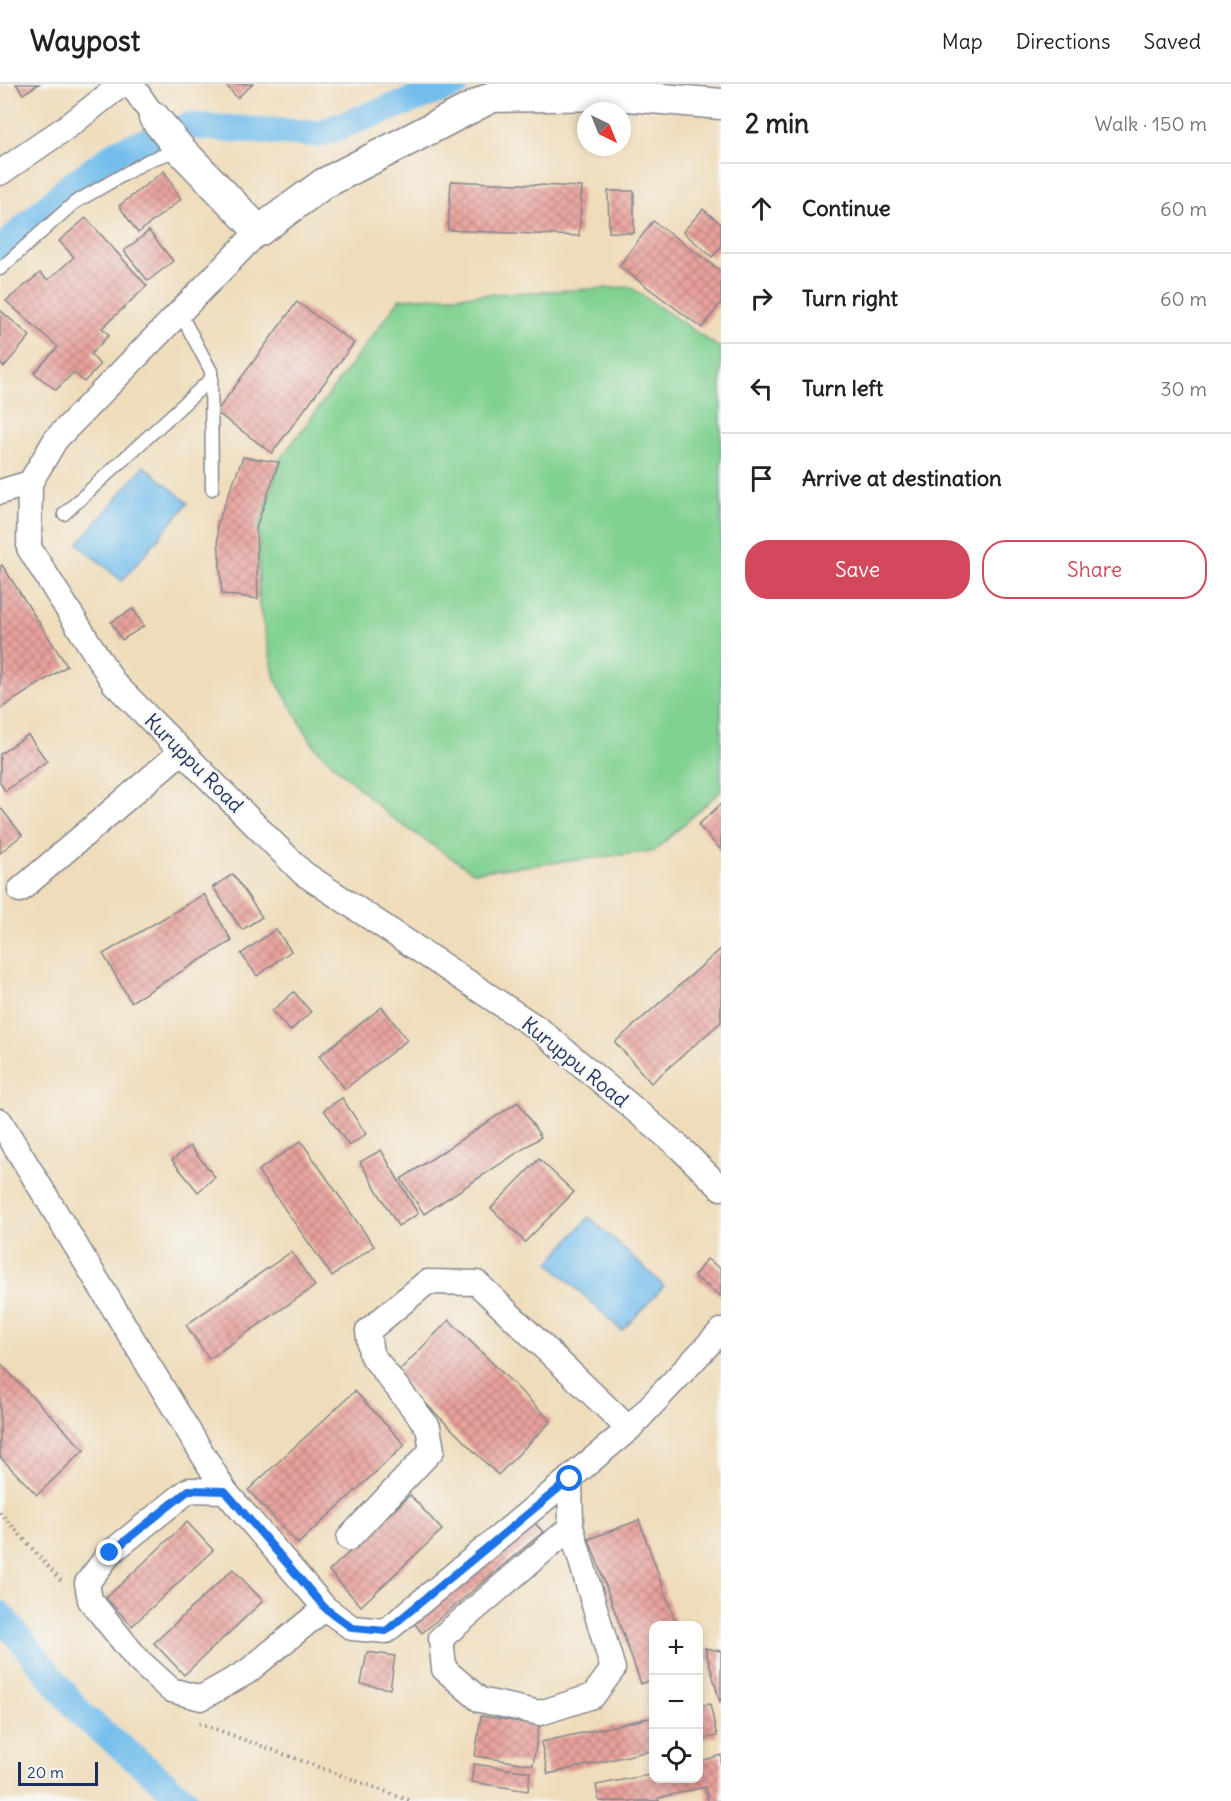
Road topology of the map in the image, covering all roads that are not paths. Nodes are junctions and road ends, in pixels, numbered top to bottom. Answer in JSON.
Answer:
{"nodes":[{"id":1,"x":122,"y":84,"type":"edge"},
{"id":2,"x":130,"y":84,"type":"edge"},
{"id":3,"x":707,"y":104,"type":"edge"},
{"id":4,"x":154,"y":117,"type":"joint"},
{"id":5,"x":721,"y":126,"type":"edge"},
{"id":6,"x":180,"y":149,"type":"junction"},
{"id":7,"x":0,"y":173,"type":"edge"},
{"id":8,"x":259,"y":231,"type":"junction"},
{"id":9,"x":0,"y":269,"type":"edge"},
{"id":10,"x":179,"y":311,"type":"junction"},
{"id":11,"x":212,"y":378,"type":"junction"},
{"id":12,"x":30,"y":483,"type":"junction"},
{"id":13,"x":212,"y":489,"type":"dead end"},
{"id":14,"x":0,"y":492,"type":"edge"},
{"id":15,"x":64,"y":514,"type":"dead end"},
{"id":16,"x":182,"y":751,"type":"junction"},
{"id":17,"x":20,"y":890,"type":"dead end"},
{"id":18,"x":0,"y":1121,"type":"edge"},
{"id":19,"x":721,"y":1188,"type":"edge"},
{"id":20,"x":721,"y":1331,"type":"edge"},
{"id":21,"x":629,"y":1429,"type":"junction"},
{"id":22,"x":570,"y":1479,"type":"junction"},
{"id":23,"x":225,"y":1491,"type":"junction"},
{"id":24,"x":572,"y":1527,"type":"junction"},
{"id":25,"x":349,"y":1538,"type":"dead end"},
{"id":26,"x":325,"y":1608,"type":"junction"}],
"edges":[{"from":1,"to":7,"type":"street"},
{"from":2,"to":4,"type":"street"},
{"from":3,"to":5,"type":"street"},
{"from":3,"to":8,"type":"street"},
{"from":4,"to":6,"type":"street"},
{"from":6,"to":8,"type":"street"},
{"from":6,"to":9,"type":"lane"},
{"from":8,"to":10,"type":"street","name":"Kuruppu Road"},
{"from":10,"to":11,"type":"lane"},
{"from":10,"to":12,"type":"street","name":"Kuruppu Road"},
{"from":11,"to":13,"type":"lane"},
{"from":11,"to":15,"type":"lane"},
{"from":12,"to":14,"type":"street"},
{"from":12,"to":16,"type":"street","name":"Kuruppu Road"},
{"from":16,"to":17,"type":"street"},
{"from":16,"to":19,"type":"street","name":"Kuruppu Road"},
{"from":18,"to":23,"type":"street"},
{"from":20,"to":21,"type":"street"},
{"from":21,"to":22,"type":"street"},
{"from":21,"to":25,"type":"street"},
{"from":22,"to":24,"type":"street"},
{"from":22,"to":26,"type":"street"},
{"from":23,"to":26,"type":"street"},
{"from":23,"to":26,"type":"street"},
{"from":24,"to":24,"type":"street"}]}
